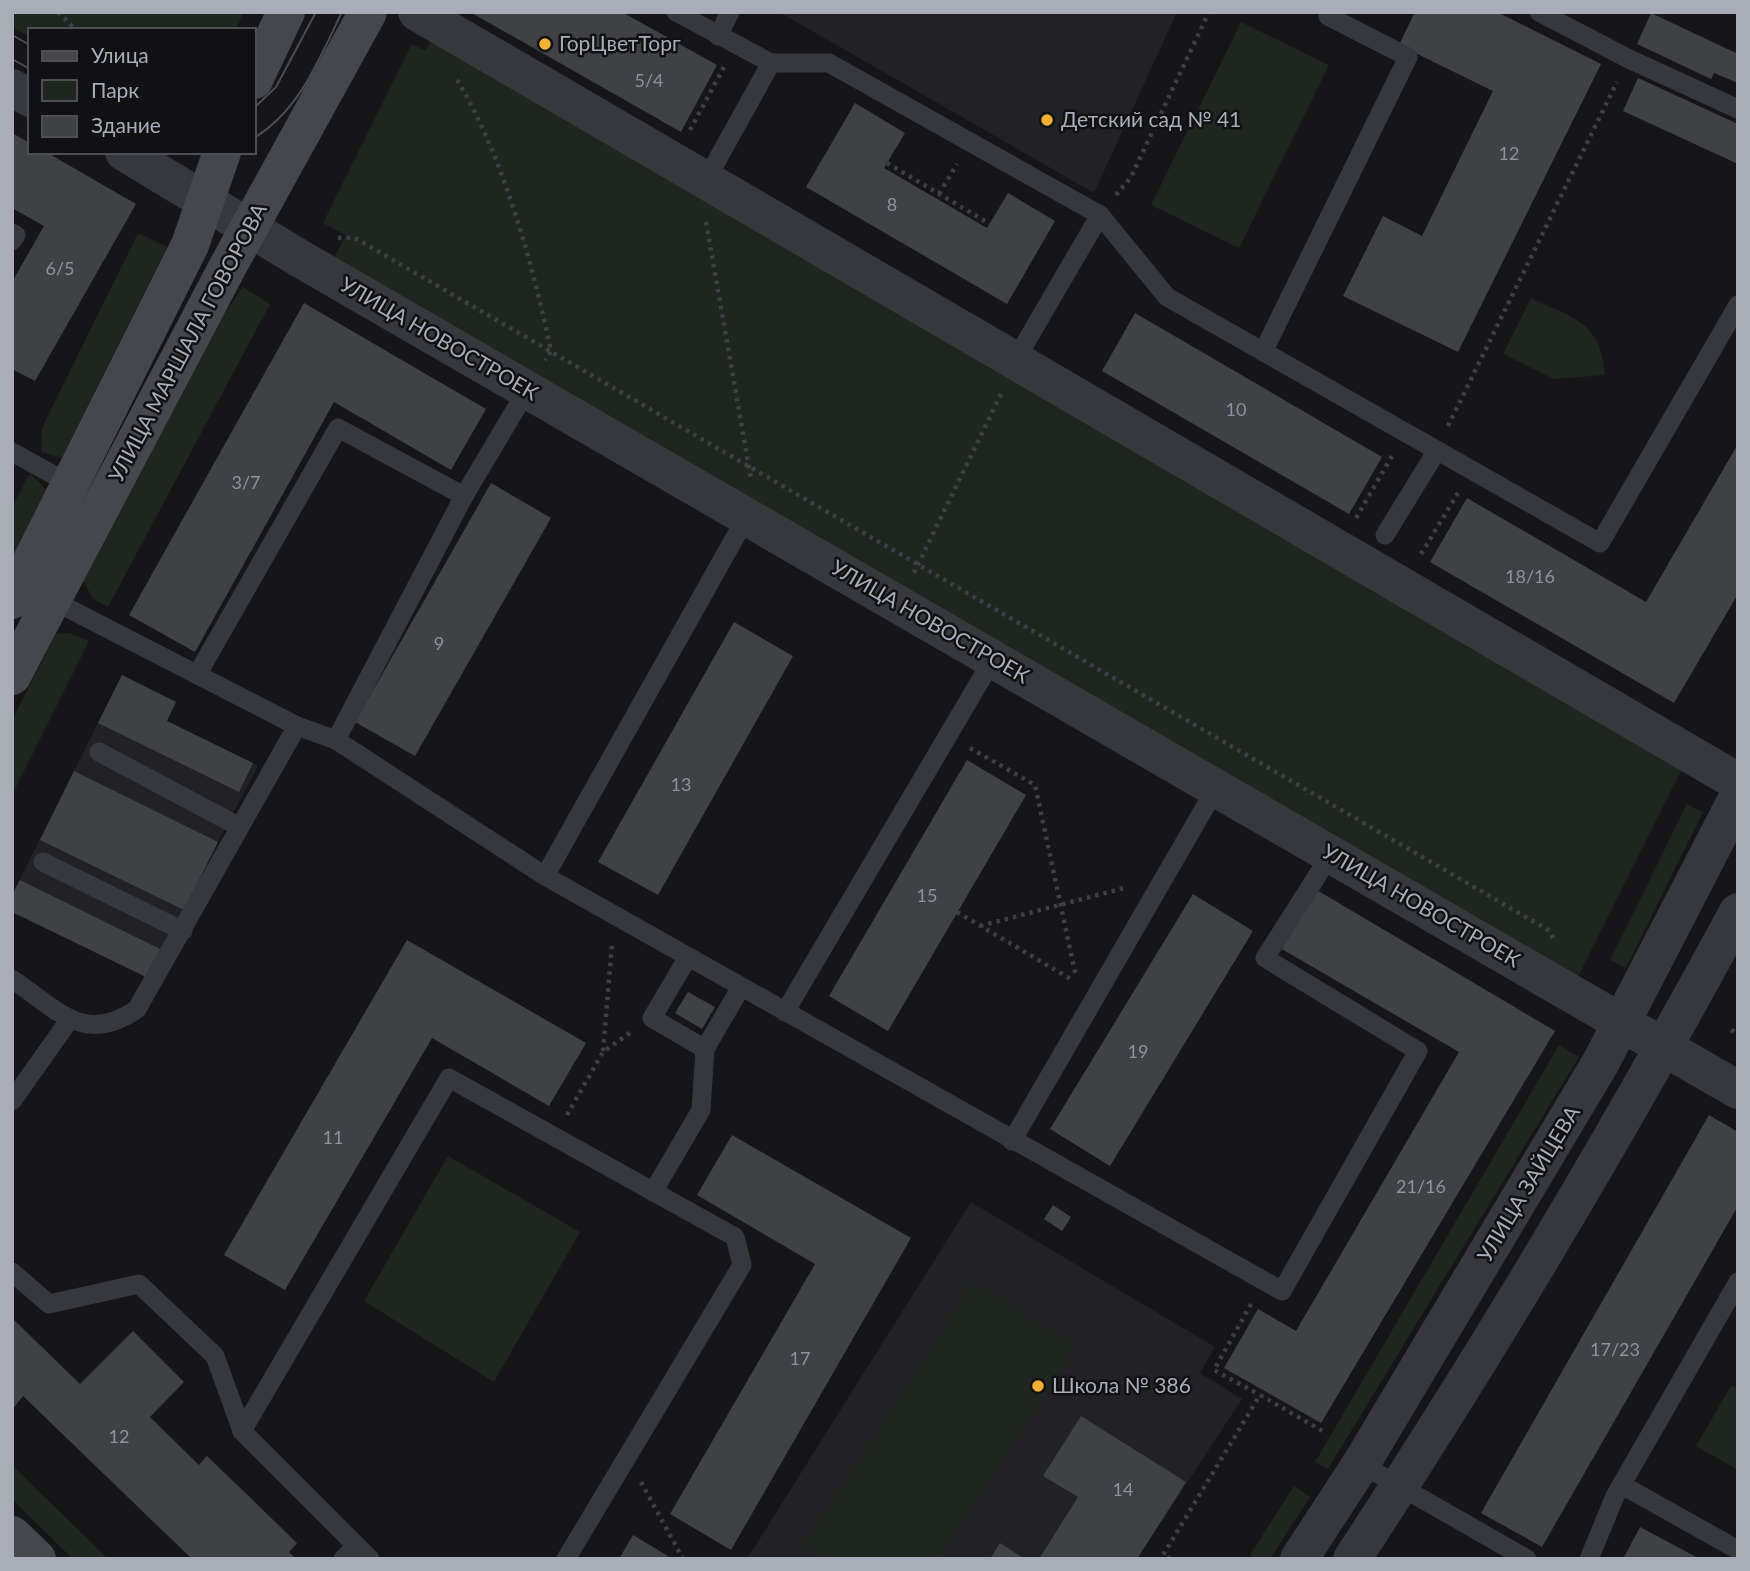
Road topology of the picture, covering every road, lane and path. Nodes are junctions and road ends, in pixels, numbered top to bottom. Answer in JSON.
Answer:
{"nodes":[{"id":1,"x":58,"y":12,"type":"edge"},
{"id":2,"x":69,"y":12,"type":"edge"},
{"id":3,"x":286,"y":12,"type":"edge"},
{"id":4,"x":368,"y":12,"type":"edge"},
{"id":5,"x":417,"y":12,"type":"edge"},
{"id":6,"x":676,"y":12,"type":"edge"},
{"id":7,"x":730,"y":12,"type":"edge"},
{"id":8,"x":1209,"y":12,"type":"edge"},
{"id":9,"x":1329,"y":12,"type":"edge"},
{"id":10,"x":1539,"y":12,"type":"edge"},
{"id":11,"x":1561,"y":12,"type":"edge"},
{"id":12,"x":67,"y":22,"type":"junction"},
{"id":13,"x":74,"y":28,"type":"edge"},
{"id":14,"x":1579,"y":33,"type":"junction"},
{"id":15,"x":718,"y":36,"type":"junction"},
{"id":16,"x":736,"y":45,"type":"junction"},
{"id":17,"x":1629,"y":59,"type":"junction"},
{"id":18,"x":771,"y":63,"type":"junction"},
{"id":19,"x":453,"y":72,"type":"dead end"},
{"id":20,"x":256,"y":76,"type":"edge"},
{"id":21,"x":12,"y":88,"type":"edge"},
{"id":22,"x":28,"y":97,"type":"edge"},
{"id":23,"x":1738,"y":109,"type":"edge"},
{"id":24,"x":688,"y":132,"type":"dead end"},
{"id":25,"x":970,"y":142,"type":"junction"},
{"id":26,"x":127,"y":154,"type":"edge"},
{"id":27,"x":221,"y":154,"type":"edge"},
{"id":28,"x":887,"y":163,"type":"dead end"},
{"id":29,"x":939,"y":194,"type":"junction"},
{"id":30,"x":1117,"y":195,"type":"dead end"},
{"id":31,"x":705,"y":196,"type":"junction"},
{"id":32,"x":205,"y":200,"type":"junction"},
{"id":33,"x":1100,"y":215,"type":"junction"},
{"id":34,"x":989,"y":224,"type":"dead end"},
{"id":35,"x":249,"y":227,"type":"junction"},
{"id":36,"x":12,"y":233,"type":"edge"},
{"id":37,"x":355,"y":238,"type":"dead end"},
{"id":38,"x":12,"y":241,"type":"edge"},
{"id":39,"x":1738,"y":305,"type":"edge"},
{"id":40,"x":551,"y":351,"type":"junction"},
{"id":41,"x":1263,"y":352,"type":"junction"},
{"id":42,"x":1012,"y":369,"type":"junction"},
{"id":43,"x":534,"y":379,"type":"junction"},
{"id":44,"x":1405,"y":435,"type":"junction"},
{"id":45,"x":12,"y":452,"type":"edge"},
{"id":46,"x":1436,"y":452,"type":"junction"},
{"id":47,"x":750,"y":465,"type":"junction"},
{"id":48,"x":1471,"y":471,"type":"junction"},
{"id":49,"x":71,"y":484,"type":"junction"},
{"id":50,"x":464,"y":496,"type":"junction"},
{"id":51,"x":749,"y":503,"type":"junction"},
{"id":52,"x":1356,"y":518,"type":"dead end"},
{"id":53,"x":1385,"y":535,"type":"dead end"},
{"id":54,"x":1420,"y":555,"type":"dead end"},
{"id":55,"x":918,"y":565,"type":"junction"},
{"id":56,"x":913,"y":575,"type":"dead end"},
{"id":57,"x":12,"y":600,"type":"edge"},
{"id":58,"x":52,"y":600,"type":"junction"},
{"id":59,"x":993,"y":659,"type":"junction"},
{"id":60,"x":197,"y":675,"type":"junction"},
{"id":61,"x":12,"y":676,"type":"edge"},
{"id":62,"x":297,"y":726,"type":"junction"},
{"id":63,"x":948,"y":735,"type":"junction"},
{"id":64,"x":336,"y":740,"type":"junction"},
{"id":65,"x":99,"y":752,"type":"dead end"},
{"id":66,"x":1738,"y":782,"type":"edge"},
{"id":67,"x":1216,"y":788,"type":"junction"},
{"id":68,"x":1738,"y":797,"type":"edge"},
{"id":69,"x":238,"y":827,"type":"junction"},
{"id":70,"x":1331,"y":854,"type":"junction"},
{"id":71,"x":43,"y":862,"type":"dead end"},
{"id":72,"x":545,"y":876,"type":"junction"},
{"id":73,"x":1163,"y":878,"type":"junction"},
{"id":74,"x":1060,"y":905,"type":"junction"},
{"id":75,"x":957,"y":912,"type":"dead end"},
{"id":76,"x":1738,"y":912,"type":"edge"},
{"id":77,"x":614,"y":915,"type":"junction"},
{"id":78,"x":980,"y":926,"type":"junction"},
{"id":79,"x":183,"y":931,"type":"junction"},
{"id":80,"x":1554,"y":943,"type":"dead end"},
{"id":81,"x":688,"y":957,"type":"junction"},
{"id":82,"x":12,"y":979,"type":"edge"},
{"id":83,"x":741,"y":987,"type":"junction"},
{"id":84,"x":785,"y":1012,"type":"junction"},
{"id":85,"x":70,"y":1018,"type":"junction"},
{"id":86,"x":652,"y":1018,"type":"junction"},
{"id":87,"x":1623,"y":1023,"type":"junction"},
{"id":88,"x":1731,"y":1030,"type":"dead end"},
{"id":89,"x":1738,"y":1034,"type":"edge"},
{"id":90,"x":1664,"y":1047,"type":"junction"},
{"id":91,"x":705,"y":1049,"type":"junction"},
{"id":92,"x":603,"y":1052,"type":"junction"},
{"id":93,"x":1738,"y":1090,"type":"edge"},
{"id":94,"x":12,"y":1101,"type":"edge"},
{"id":95,"x":555,"y":1137,"type":"junction"},
{"id":96,"x":1012,"y":1141,"type":"junction"},
{"id":97,"x":653,"y":1192,"type":"junction"},
{"id":98,"x":12,"y":1272,"type":"edge"},
{"id":99,"x":1263,"y":1281,"type":"junction"},
{"id":100,"x":1738,"y":1282,"type":"edge"},
{"id":101,"x":1260,"y":1395,"type":"junction"},
{"id":102,"x":242,"y":1431,"type":"junction"},
{"id":103,"x":1326,"y":1433,"type":"dead end"},
{"id":104,"x":628,"y":1456,"type":"junction"},
{"id":105,"x":1352,"y":1478,"type":"junction"},
{"id":106,"x":1622,"y":1485,"type":"junction"},
{"id":107,"x":1390,"y":1502,"type":"junction"},
{"id":108,"x":12,"y":1535,"type":"edge"},
{"id":109,"x":1738,"y":1550,"type":"edge"},
{"id":110,"x":356,"y":1554,"type":"edge"},
{"id":111,"x":37,"y":1559,"type":"edge"},
{"id":112,"x":566,"y":1559,"type":"edge"},
{"id":113,"x":682,"y":1559,"type":"edge"},
{"id":114,"x":1170,"y":1559,"type":"edge"},
{"id":115,"x":1298,"y":1559,"type":"edge"},
{"id":116,"x":1352,"y":1559,"type":"edge"},
{"id":117,"x":1527,"y":1559,"type":"edge"},
{"id":118,"x":1589,"y":1559,"type":"edge"}],
"edges":[{"from":1,"to":12,"type":"path"},
{"from":2,"to":12,"type":"path"},
{"from":3,"to":20,"type":"main road"},
{"from":4,"to":35,"type":"main road","name":"УЛИЦА МАРШАЛА ГОВОРОВА"},
{"from":5,"to":31,"type":"street"},
{"from":6,"to":15,"type":"lane"},
{"from":7,"to":15,"type":"lane"},
{"from":8,"to":30,"type":"path"},
{"from":9,"to":41,"type":"lane"},
{"from":10,"to":14,"type":"lane"},
{"from":11,"to":14,"type":"lane"},
{"from":12,"to":13,"type":"path"},
{"from":14,"to":17,"type":"lane"},
{"from":15,"to":16,"type":"lane"},
{"from":16,"to":18,"type":"lane"},
{"from":16,"to":24,"type":"path"},
{"from":17,"to":23,"type":"lane"},
{"from":17,"to":46,"type":"path"},
{"from":18,"to":25,"type":"lane"},
{"from":18,"to":31,"type":"lane"},
{"from":19,"to":40,"type":"path"},
{"from":21,"to":22,"type":"street"},
{"from":25,"to":29,"type":"path"},
{"from":25,"to":33,"type":"lane"},
{"from":26,"to":32,"type":"street","name":"УЛИЦА НОВОСТРОЕК"},
{"from":27,"to":32,"type":"main road","name":"УЛИЦА МАРШАЛА ГОВОРОВА"},
{"from":28,"to":29,"type":"path"},
{"from":29,"to":34,"type":"path"},
{"from":31,"to":42,"type":"street"},
{"from":31,"to":47,"type":"path"},
{"from":32,"to":35,"type":"street","name":"УЛИЦА НОВОСТРОЕК"},
{"from":32,"to":49,"type":"main road","name":"УЛИЦА МАРШАЛА ГОВОРОВА"},
{"from":33,"to":41,"type":"lane"},
{"from":33,"to":42,"type":"lane"},
{"from":35,"to":43,"type":"street","name":"УЛИЦА НОВОСТРОЕК"},
{"from":35,"to":58,"type":"main road","name":"УЛИЦА МАРШАЛА ГОВОРОВА"},
{"from":36,"to":38,"type":"lane"},
{"from":37,"to":40,"type":"path"},
{"from":39,"to":48,"type":"lane"},
{"from":40,"to":43,"type":"path"},
{"from":40,"to":47,"type":"path"},
{"from":41,"to":44,"type":"lane"},
{"from":42,"to":55,"type":"path"},
{"from":42,"to":66,"type":"street"},
{"from":43,"to":50,"type":"lane"},
{"from":43,"to":51,"type":"street","name":"УЛИЦА НОВОСТРОЕК"},
{"from":44,"to":46,"type":"lane"},
{"from":44,"to":52,"type":"path"},
{"from":45,"to":49,"type":"lane"},
{"from":46,"to":48,"type":"lane"},
{"from":46,"to":53,"type":"lane"},
{"from":47,"to":51,"type":"path"},
{"from":47,"to":55,"type":"path"},
{"from":48,"to":54,"type":"path"},
{"from":49,"to":57,"type":"main road","name":"УЛИЦА МАРШАЛА ГОВОРОВА"},
{"from":50,"to":60,"type":"lane"},
{"from":50,"to":64,"type":"lane"},
{"from":51,"to":59,"type":"street","name":"УЛИЦА НОВОСТРОЕК"},
{"from":51,"to":72,"type":"lane"},
{"from":55,"to":56,"type":"path"},
{"from":55,"to":80,"type":"path"},
{"from":58,"to":60,"type":"lane"},
{"from":58,"to":61,"type":"main road","name":"УЛИЦА МАРШАЛА ГОВОРОВА"},
{"from":59,"to":63,"type":"lane"},
{"from":59,"to":67,"type":"street","name":"УЛИЦА НОВОСТРОЕК"},
{"from":60,"to":62,"type":"lane"},
{"from":62,"to":64,"type":"lane"},
{"from":62,"to":69,"type":"lane"},
{"from":63,"to":74,"type":"path"},
{"from":63,"to":84,"type":"lane"},
{"from":64,"to":72,"type":"lane"},
{"from":65,"to":69,"type":"lane"},
{"from":67,"to":70,"type":"street","name":"УЛИЦА НОВОСТРОЕК"},
{"from":67,"to":73,"type":"lane"},
{"from":68,"to":87,"type":"street","name":"УЛИЦА ЗАЙЦЕВА"},
{"from":69,"to":79,"type":"lane"},
{"from":70,"to":87,"type":"street","name":"УЛИЦА НОВОСТРОЕК"},
{"from":70,"to":99,"type":"lane"},
{"from":71,"to":79,"type":"lane"},
{"from":72,"to":77,"type":"lane"},
{"from":73,"to":74,"type":"path"},
{"from":73,"to":96,"type":"lane"},
{"from":74,"to":78,"type":"path"},
{"from":74,"to":78,"type":"path"},
{"from":75,"to":78,"type":"path"},
{"from":76,"to":90,"type":"street"},
{"from":77,"to":81,"type":"lane"},
{"from":77,"to":92,"type":"path"},
{"from":79,"to":85,"type":"lane"},
{"from":81,"to":83,"type":"lane"},
{"from":81,"to":86,"type":"lane"},
{"from":82,"to":85,"type":"lane"},
{"from":83,"to":84,"type":"lane"},
{"from":83,"to":91,"type":"lane"},
{"from":84,"to":96,"type":"lane"},
{"from":85,"to":94,"type":"lane"},
{"from":86,"to":91,"type":"lane"},
{"from":86,"to":92,"type":"path"},
{"from":87,"to":90,"type":"street","name":"УЛИЦА НОВОСТРОЕК"},
{"from":87,"to":105,"type":"street","name":"УЛИЦА ЗАЙЦЕВА"},
{"from":88,"to":89,"type":"path"},
{"from":90,"to":93,"type":"street","name":"УЛИЦА НОВОСТРОЕК"},
{"from":90,"to":107,"type":"street"},
{"from":91,"to":97,"type":"lane"},
{"from":92,"to":95,"type":"path"},
{"from":95,"to":97,"type":"lane"},
{"from":95,"to":102,"type":"lane"},
{"from":96,"to":99,"type":"lane"},
{"from":97,"to":104,"type":"lane"},
{"from":98,"to":102,"type":"lane"},
{"from":99,"to":101,"type":"path"},
{"from":100,"to":106,"type":"lane"},
{"from":101,"to":103,"type":"path"},
{"from":101,"to":114,"type":"path"},
{"from":102,"to":110,"type":"lane"},
{"from":104,"to":112,"type":"lane"},
{"from":104,"to":113,"type":"path"},
{"from":105,"to":107,"type":"lane"},
{"from":105,"to":107,"type":"lane"},
{"from":105,"to":115,"type":"street","name":"УЛИЦА ЗАЙЦЕВА"},
{"from":106,"to":109,"type":"lane"},
{"from":106,"to":118,"type":"lane"},
{"from":107,"to":116,"type":"street"},
{"from":107,"to":117,"type":"lane"},
{"from":108,"to":111,"type":"main road"}]}
